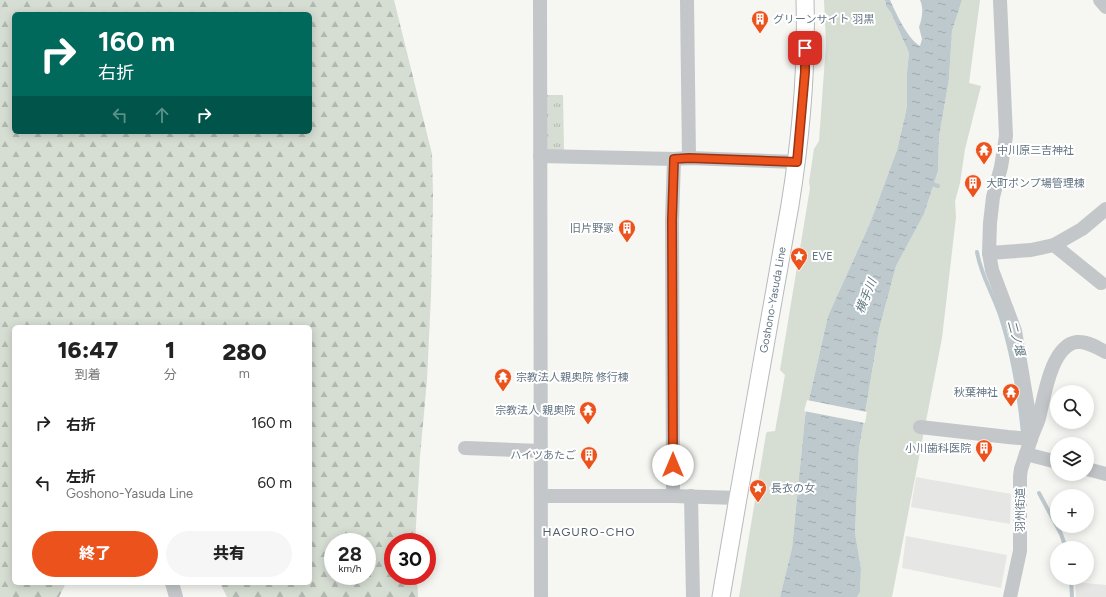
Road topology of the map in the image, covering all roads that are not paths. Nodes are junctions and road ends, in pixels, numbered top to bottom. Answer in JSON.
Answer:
{"nodes":[{"id":1,"x":540,"y":0,"type":"edge"},
{"id":2,"x":687,"y":0,"type":"edge"},
{"id":3,"x":805,"y":0,"type":"edge"},
{"id":4,"x":1000,"y":0,"type":"edge"},
{"id":5,"x":1100,"y":0,"type":"edge"},
{"id":6,"x":1106,"y":7,"type":"edge"},
{"id":7,"x":540,"y":156,"type":"junction"},
{"id":8,"x":689,"y":158,"type":"junction"},
{"id":9,"x":674,"y":159,"type":"junction"},
{"id":10,"x":797,"y":162,"type":"junction"},
{"id":11,"x":1106,"y":209,"type":"edge"},
{"id":12,"x":1054,"y":246,"type":"junction"},
{"id":13,"x":989,"y":253,"type":"junction"},
{"id":14,"x":1101,"y":284,"type":"dead end"},
{"id":15,"x":1106,"y":352,"type":"edge"},
{"id":16,"x":920,"y":427,"type":"dead end"},
{"id":17,"x":1031,"y":438,"type":"junction"},
{"id":18,"x":465,"y":448,"type":"dead end"},
{"id":19,"x":541,"y":451,"type":"junction"},
{"id":20,"x":1026,"y":454,"type":"junction"},
{"id":21,"x":1050,"y":460,"type":"edge"},
{"id":22,"x":1094,"y":471,"type":"edge"},
{"id":23,"x":1106,"y":474,"type":"edge"},
{"id":24,"x":541,"y":496,"type":"junction"},
{"id":25,"x":673,"y":496,"type":"junction"},
{"id":26,"x":691,"y":496,"type":"junction"},
{"id":27,"x":738,"y":498,"type":"junction"},
{"id":28,"x":173,"y":585,"type":"edge"},
{"id":29,"x":176,"y":597,"type":"edge"},
{"id":30,"x":541,"y":597,"type":"edge"},
{"id":31,"x":693,"y":597,"type":"edge"},
{"id":32,"x":721,"y":597,"type":"edge"},
{"id":33,"x":1010,"y":597,"type":"edge"}],
"edges":[{"from":1,"to":7,"type":"street"},
{"from":2,"to":8,"type":"street"},
{"from":3,"to":10,"type":"main road","name":"Goshono-Yasuda Line"},
{"from":4,"to":13,"type":"street"},
{"from":5,"to":6,"type":"street"},
{"from":7,"to":9,"type":"street"},
{"from":7,"to":19,"type":"street"},
{"from":8,"to":9,"type":"street"},
{"from":8,"to":10,"type":"street"},
{"from":9,"to":25,"type":"street"},
{"from":10,"to":27,"type":"main road","name":"Goshono-Yasuda Line"},
{"from":11,"to":12,"type":"street"},
{"from":12,"to":13,"type":"street"},
{"from":12,"to":14,"type":"street"},
{"from":13,"to":17,"type":"street"},
{"from":15,"to":17,"type":"street","name":"羽州街道"},
{"from":16,"to":17,"type":"street"},
{"from":17,"to":20,"type":"street","name":"羽州街道"},
{"from":18,"to":19,"type":"street"},
{"from":19,"to":24,"type":"street"},
{"from":20,"to":21,"type":"street"},
{"from":20,"to":33,"type":"street","name":"羽州街道"},
{"from":22,"to":23,"type":"street"},
{"from":24,"to":25,"type":"street"},
{"from":24,"to":30,"type":"street"},
{"from":25,"to":26,"type":"street"},
{"from":26,"to":27,"type":"street"},
{"from":26,"to":31,"type":"street"},
{"from":27,"to":32,"type":"main road","name":"Goshono-Yasuda Line"},
{"from":28,"to":29,"type":"street"}]}
